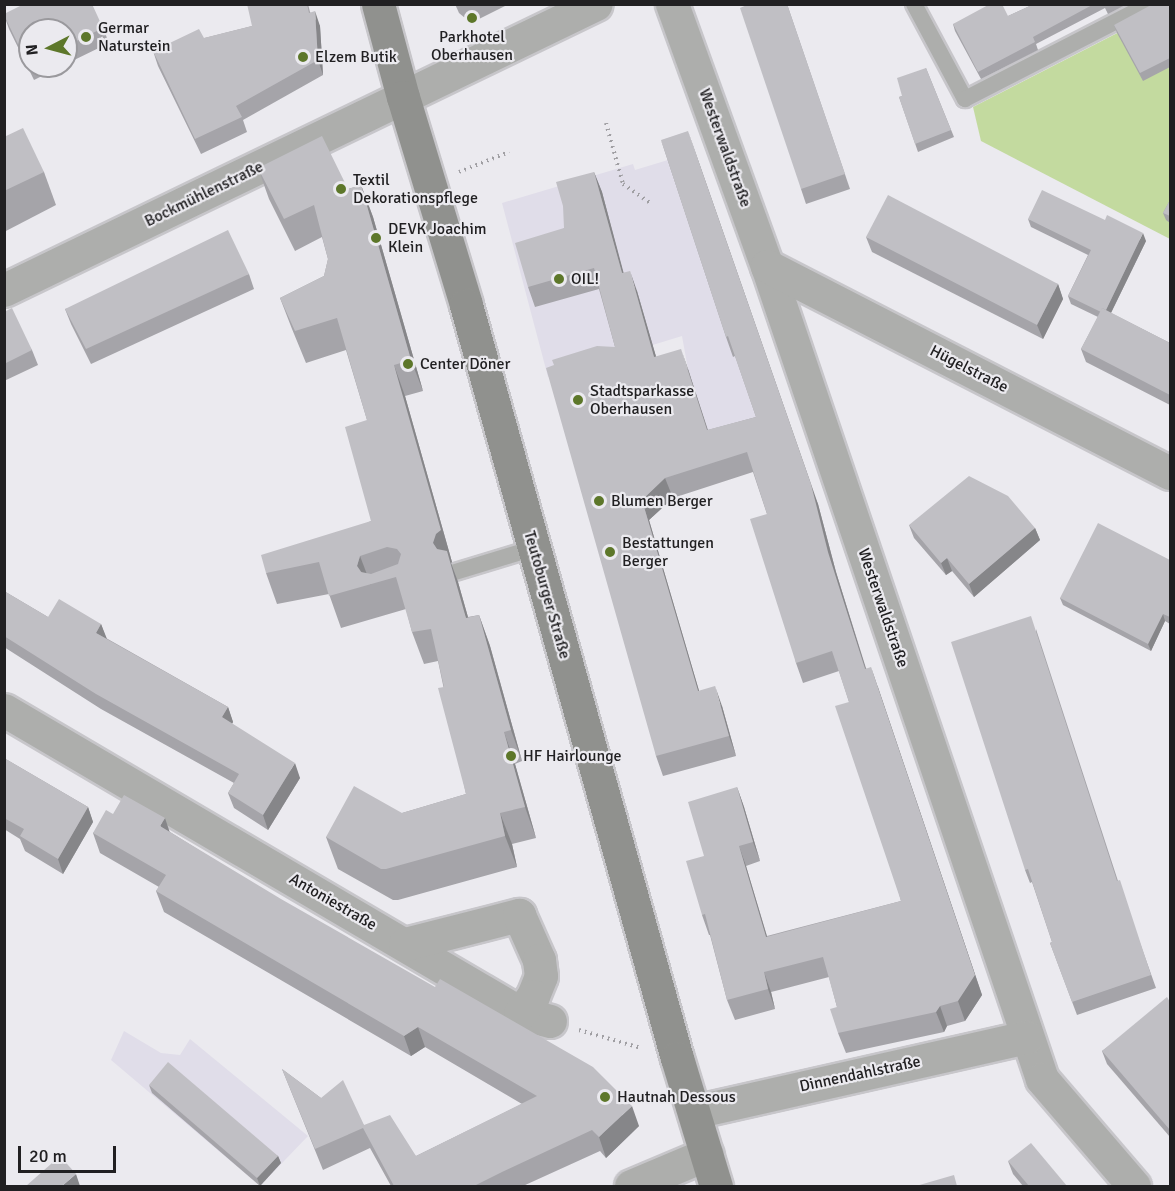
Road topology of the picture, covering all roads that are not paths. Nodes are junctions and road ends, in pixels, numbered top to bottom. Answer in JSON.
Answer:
{"nodes":[{"id":1,"x":378,"y":4,"type":"edge"},
{"id":2,"x":596,"y":4,"type":"edge"},
{"id":3,"x":672,"y":4,"type":"edge"},
{"id":4,"x":914,"y":4,"type":"edge"},
{"id":5,"x":1150,"y":4,"type":"edge"},
{"id":6,"x":403,"y":97,"type":"junction"},
{"id":7,"x":767,"y":266,"type":"junction"},
{"id":8,"x":4,"y":290,"type":"edge"},
{"id":9,"x":1170,"y":473,"type":"edge"},
{"id":10,"x":534,"y":548,"type":"junction"},
{"id":11,"x":455,"y":572,"type":"edge"},
{"id":12,"x":4,"y":710,"type":"edge"},
{"id":13,"x":405,"y":944,"type":"junction"},
{"id":14,"x":1028,"y":1037,"type":"junction"},
{"id":15,"x":694,"y":1112,"type":"junction"},
{"id":16,"x":707,"y":1154,"type":"junction"},
{"id":17,"x":631,"y":1186,"type":"edge"},
{"id":18,"x":716,"y":1186,"type":"edge"},
{"id":19,"x":1134,"y":1186,"type":"edge"}],
"edges":[{"from":1,"to":6,"type":"main road","name":"Teutoburger Straße"},
{"from":2,"to":6,"type":"street","name":"Bockmühlenstraße"},
{"from":3,"to":7,"type":"street","name":"Westerwaldstraße"},
{"from":4,"to":5,"type":"lane"},
{"from":6,"to":8,"type":"street","name":"Bockmühlenstraße"},
{"from":6,"to":10,"type":"main road","name":"Teutoburger Straße"},
{"from":7,"to":9,"type":"street","name":"Hügelstraße"},
{"from":7,"to":14,"type":"street","name":"Westerwaldstraße"},
{"from":10,"to":11,"type":"lane"},
{"from":10,"to":15,"type":"main road","name":"Teutoburger Straße"},
{"from":12,"to":13,"type":"street","name":"Antoniestraße"},
{"from":13,"to":13,"type":"street","name":"Antoniestraße"},
{"from":14,"to":15,"type":"street","name":"Dinnendahlstraße"},
{"from":14,"to":19,"type":"street","name":"Westerwaldstraße"},
{"from":15,"to":16,"type":"main road","name":"Teutoburger Straße"},
{"from":16,"to":17,"type":"street"},
{"from":16,"to":18,"type":"main road","name":"Teutoburger Straße"}]}
